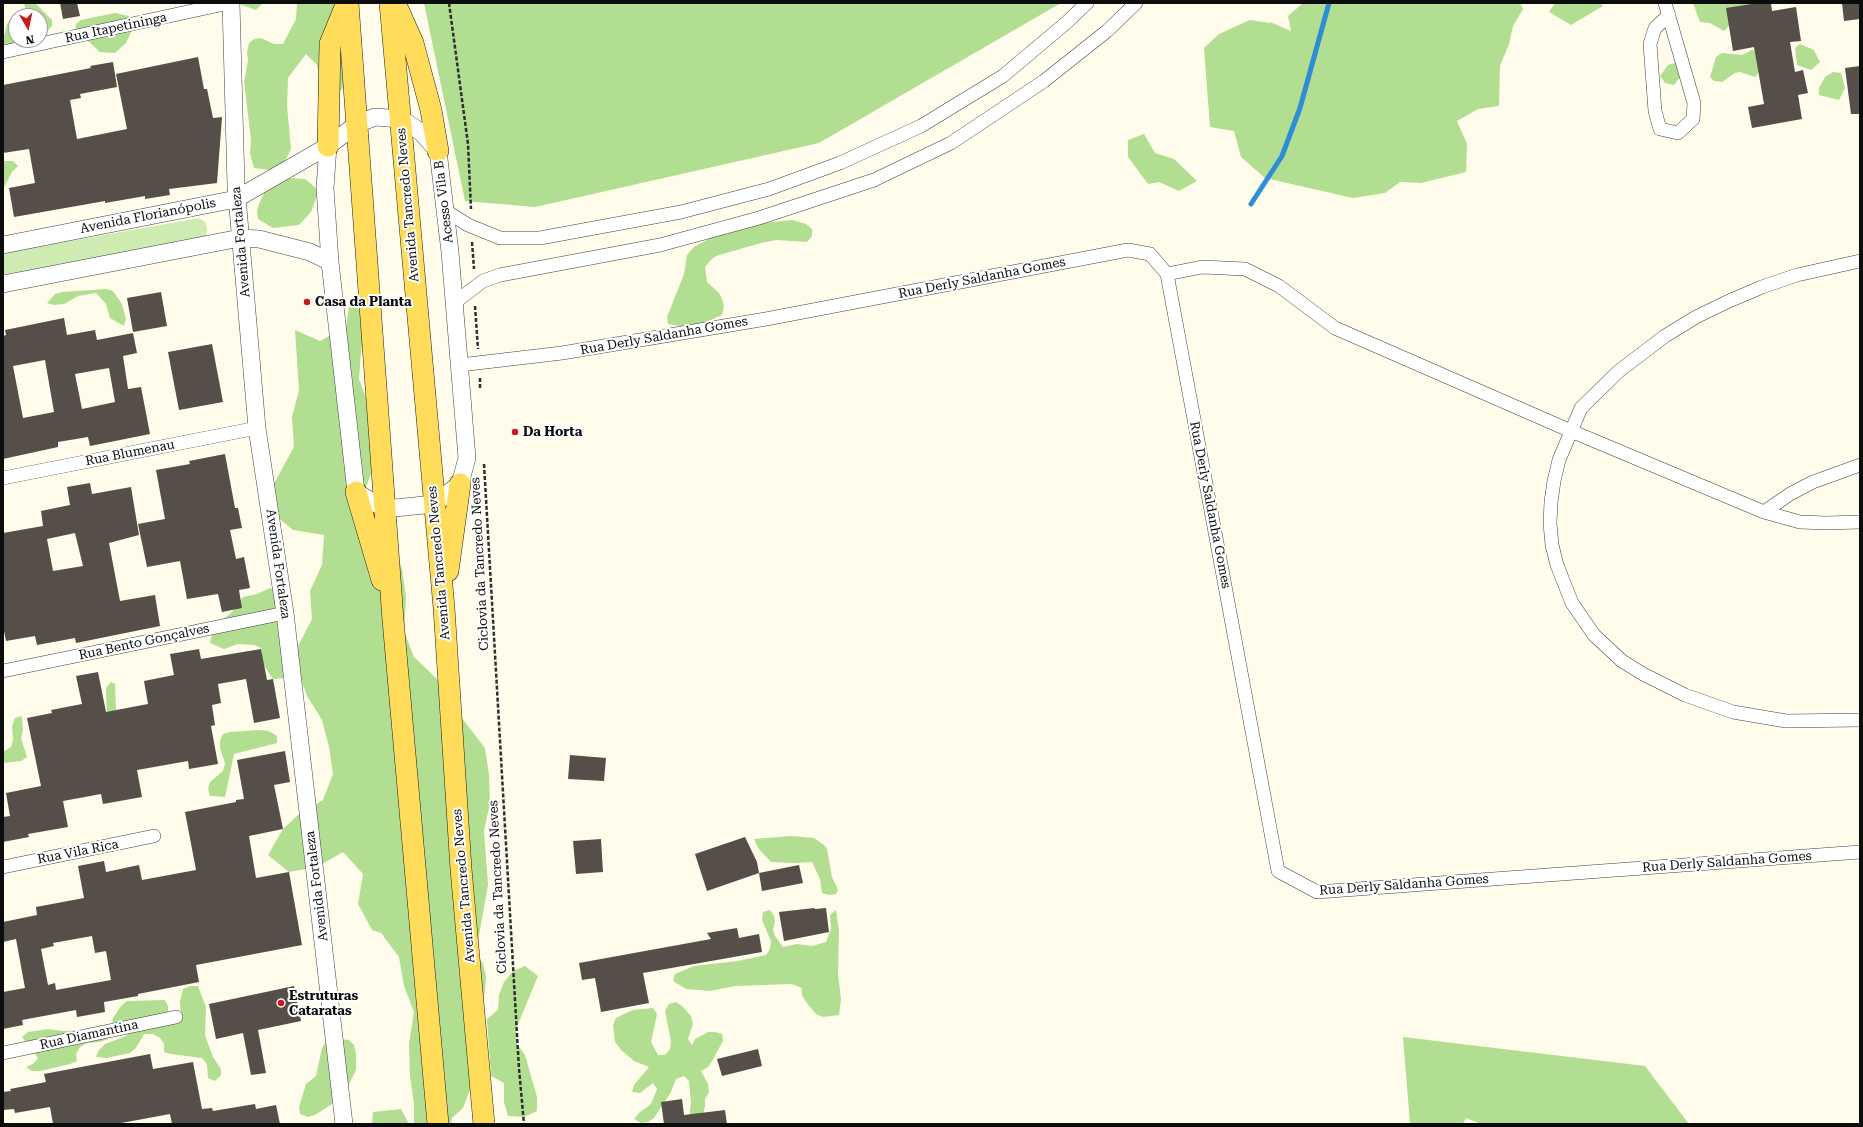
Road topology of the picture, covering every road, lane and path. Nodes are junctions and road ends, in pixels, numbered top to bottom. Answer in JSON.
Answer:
{"nodes":[{"id":1,"x":230,"y":3,"type":"edge"},
{"id":2,"x":348,"y":3,"type":"edge"},
{"id":3,"x":390,"y":3,"type":"edge"},
{"id":4,"x":395,"y":3,"type":"edge"},
{"id":5,"x":449,"y":3,"type":"edge"},
{"id":6,"x":1087,"y":3,"type":"edge"},
{"id":7,"x":1136,"y":3,"type":"edge"},
{"id":8,"x":1667,"y":9,"type":"edge"},
{"id":9,"x":3,"y":52,"type":"edge"},
{"id":10,"x":401,"y":119,"type":"junction"},
{"id":11,"x":357,"y":124,"type":"junction"},
{"id":12,"x":328,"y":146,"type":"junction"},
{"id":13,"x":438,"y":151,"type":"junction"},
{"id":14,"x":236,"y":199,"type":"junction"},
{"id":15,"x":446,"y":211,"type":"junction"},
{"id":16,"x":471,"y":215,"type":"dead end"},
{"id":17,"x":240,"y":238,"type":"junction"},
{"id":18,"x":472,"y":239,"type":"dead end"},
{"id":19,"x":3,"y":245,"type":"edge"},
{"id":20,"x":1860,"y":261,"type":"edge"},
{"id":21,"x":330,"y":262,"type":"junction"},
{"id":22,"x":1167,"y":274,"type":"junction"},
{"id":23,"x":3,"y":284,"type":"edge"},
{"id":24,"x":474,"y":287,"type":"junction"},
{"id":25,"x":454,"y":303,"type":"junction"},
{"id":26,"x":478,"y":351,"type":"dead end"},
{"id":27,"x":460,"y":365,"type":"junction"},
{"id":28,"x":479,"y":375,"type":"dead end"},
{"id":29,"x":480,"y":391,"type":"dead end"},
{"id":30,"x":257,"y":428,"type":"junction"},
{"id":31,"x":1571,"y":431,"type":"junction"},
{"id":32,"x":484,"y":463,"type":"dead end"},
{"id":33,"x":1860,"y":465,"type":"edge"},
{"id":34,"x":3,"y":478,"type":"edge"},
{"id":35,"x":460,"y":484,"type":"junction"},
{"id":36,"x":356,"y":492,"type":"junction"},
{"id":37,"x":434,"y":504,"type":"junction"},
{"id":38,"x":385,"y":509,"type":"junction"},
{"id":39,"x":1764,"y":512,"type":"junction"},
{"id":40,"x":1860,"y":522,"type":"edge"},
{"id":41,"x":444,"y":608,"type":"junction"},
{"id":42,"x":285,"y":613,"type":"junction"},
{"id":43,"x":393,"y":620,"type":"junction"},
{"id":44,"x":3,"y":671,"type":"edge"},
{"id":45,"x":1860,"y":720,"type":"edge"},
{"id":46,"x":154,"y":836,"type":"dead end"},
{"id":47,"x":1860,"y":852,"type":"edge"},
{"id":48,"x":3,"y":867,"type":"edge"},
{"id":49,"x":176,"y":1017,"type":"dead end"},
{"id":50,"x":3,"y":1053,"type":"edge"},
{"id":51,"x":344,"y":1124,"type":"edge"},
{"id":52,"x":438,"y":1124,"type":"edge"},
{"id":53,"x":484,"y":1124,"type":"edge"},
{"id":54,"x":524,"y":1124,"type":"edge"}],
"edges":[{"from":1,"to":9,"type":"street","name":"Rua Itapetininga"},
{"from":1,"to":14,"type":"street","name":"Avenida Fortaleza"},
{"from":2,"to":11,"type":"main road"},
{"from":2,"to":12,"type":"main road"},
{"from":3,"to":10,"type":"main road","name":"Avenida Tancredo Neves"},
{"from":4,"to":13,"type":"main road"},
{"from":5,"to":16,"type":"path"},
{"from":6,"to":15,"type":"street"},
{"from":7,"to":24,"type":"street"},
{"from":8,"to":8,"type":"street"},
{"from":10,"to":11,"type":"street","name":"Avenida Florianópolis"},
{"from":10,"to":13,"type":"street","name":"Acesso Vila B"},
{"from":10,"to":37,"type":"main road","name":"Avenida Tancredo Neves"},
{"from":11,"to":12,"type":"street","name":"Avenida Florianópolis"},
{"from":11,"to":38,"type":"main road"},
{"from":12,"to":14,"type":"street","name":"Avenida Florianópolis"},
{"from":12,"to":21,"type":"street"},
{"from":13,"to":15,"type":"street","name":"Acesso Vila B"},
{"from":14,"to":17,"type":"street","name":"Avenida Fortaleza"},
{"from":14,"to":19,"type":"street","name":"Avenida Florianópolis"},
{"from":15,"to":25,"type":"street","name":"Acesso Vila B"},
{"from":17,"to":21,"type":"street"},
{"from":17,"to":23,"type":"street"},
{"from":17,"to":30,"type":"street","name":"Avenida Fortaleza"},
{"from":18,"to":24,"type":"path"},
{"from":20,"to":31,"type":"street"},
{"from":21,"to":36,"type":"street"},
{"from":22,"to":27,"type":"street","name":"Rua Derly Saldanha Gomes"},
{"from":22,"to":31,"type":"street"},
{"from":22,"to":47,"type":"street","name":"Rua Derly Saldanha Gomes"},
{"from":24,"to":25,"type":"street"},
{"from":24,"to":26,"type":"path"},
{"from":25,"to":27,"type":"street","name":"Acesso Vila B"},
{"from":27,"to":35,"type":"street","name":"Acesso Vila B"},
{"from":28,"to":29,"type":"path"},
{"from":30,"to":34,"type":"street","name":"Rua Blumenau"},
{"from":30,"to":42,"type":"street","name":"Avenida Fortaleza"},
{"from":31,"to":39,"type":"street"},
{"from":31,"to":45,"type":"street"},
{"from":32,"to":54,"type":"path","name":"Ciclovia da Tancredo Neves"},
{"from":33,"to":39,"type":"street"},
{"from":35,"to":37,"type":"street"},
{"from":35,"to":41,"type":"main road"},
{"from":36,"to":38,"type":"street"},
{"from":36,"to":43,"type":"main road"},
{"from":37,"to":38,"type":"street"},
{"from":37,"to":41,"type":"main road","name":"Avenida Tancredo Neves"},
{"from":38,"to":43,"type":"main road"},
{"from":39,"to":40,"type":"street"},
{"from":41,"to":53,"type":"main road","name":"Avenida Tancredo Neves"},
{"from":42,"to":44,"type":"street","name":"Rua Bento Gonçalves"},
{"from":42,"to":51,"type":"street","name":"Avenida Fortaleza"},
{"from":43,"to":52,"type":"main road"},
{"from":46,"to":48,"type":"street","name":"Rua Vila Rica"},
{"from":49,"to":50,"type":"street","name":"Rua Diamantina"}]}
